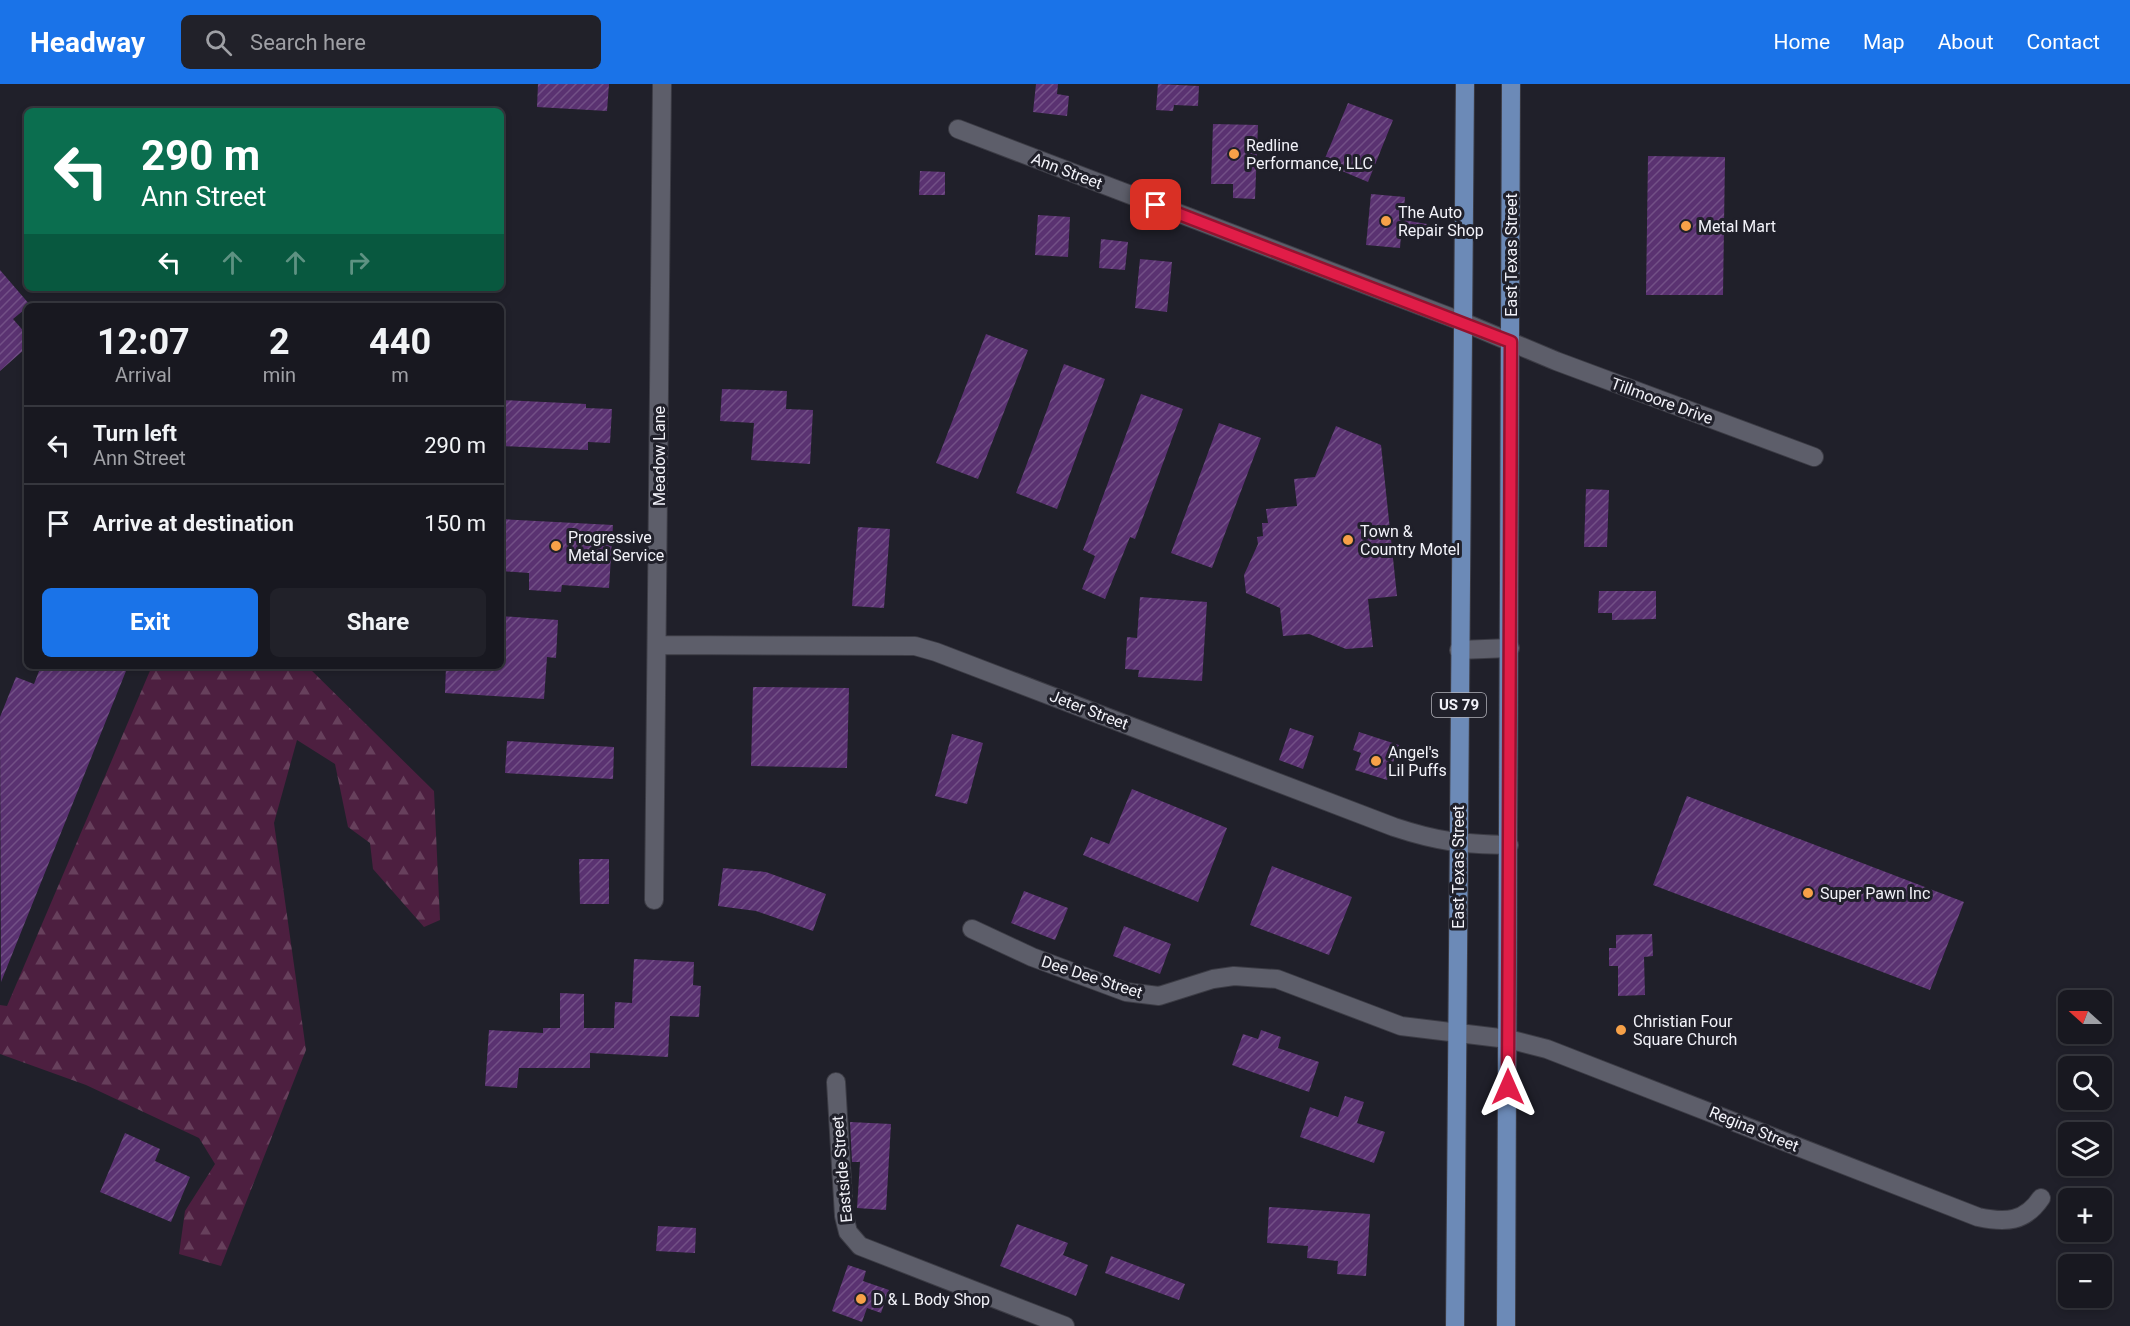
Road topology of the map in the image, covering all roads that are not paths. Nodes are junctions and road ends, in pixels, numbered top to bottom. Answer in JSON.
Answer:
{"nodes":[{"id":1,"x":662,"y":84,"type":"edge"},
{"id":2,"x":1465,"y":84,"type":"edge"},
{"id":3,"x":1511,"y":84,"type":"edge"},
{"id":4,"x":958,"y":129,"type":"dead end"},
{"id":5,"x":1463,"y":322,"type":"junction"},
{"id":6,"x":1511,"y":342,"type":"junction"},
{"id":7,"x":1814,"y":458,"type":"dead end"},
{"id":8,"x":657,"y":645,"type":"junction"},
{"id":9,"x":1510,"y":648,"type":"junction"},
{"id":10,"x":1459,"y":650,"type":"junction"},
{"id":11,"x":1459,"y":844,"type":"junction"},
{"id":12,"x":1509,"y":844,"type":"junction"},
{"id":13,"x":654,"y":900,"type":"dead end"},
{"id":14,"x":972,"y":930,"type":"dead end"},
{"id":15,"x":1457,"y":1034,"type":"junction"},
{"id":16,"x":1508,"y":1039,"type":"junction"},
{"id":17,"x":836,"y":1082,"type":"dead end"},
{"id":18,"x":2042,"y":1198,"type":"dead end"},
{"id":19,"x":1065,"y":1326,"type":"edge"},
{"id":20,"x":1455,"y":1326,"type":"edge"},
{"id":21,"x":1506,"y":1326,"type":"edge"}],
"edges":[{"from":1,"to":8,"type":"street","name":"Meadow Lane"},
{"from":2,"to":5,"type":"main road","name":"East Texas Street","number":"US 79"},
{"from":3,"to":6,"type":"main road","name":"East Texas Street","number":"US 79"},
{"from":4,"to":5,"type":"street","name":"Ann Street"},
{"from":5,"to":6,"type":"street","name":"Ann Street"},
{"from":5,"to":10,"type":"main road","name":"East Texas Street","number":"US 79"},
{"from":6,"to":7,"type":"street","name":"Tillmoore Drive"},
{"from":6,"to":9,"type":"main road","name":"East Texas Street","number":"US 79"},
{"from":8,"to":11,"type":"street","name":"Jeter Street"},
{"from":8,"to":13,"type":"street","name":"Meadow Lane"},
{"from":9,"to":10,"type":"street"},
{"from":9,"to":12,"type":"main road","name":"East Texas Street","number":"US 79"},
{"from":10,"to":11,"type":"main road","name":"East Texas Street","number":"US 79"},
{"from":11,"to":12,"type":"street","name":"Jeter Street"},
{"from":11,"to":15,"type":"main road","name":"East Texas Street","number":"US 79"},
{"from":12,"to":16,"type":"main road","name":"East Texas Street","number":"US 79"},
{"from":14,"to":15,"type":"street","name":"Dee Dee Street"},
{"from":15,"to":16,"type":"street","name":"Regina Street"},
{"from":15,"to":20,"type":"main road","name":"East Texas Street","number":"US 79"},
{"from":16,"to":18,"type":"street","name":"Regina Street"},
{"from":16,"to":21,"type":"main road","name":"East Texas Street","number":"US 79"},
{"from":17,"to":19,"type":"street","name":"Eastside Street"}]}
